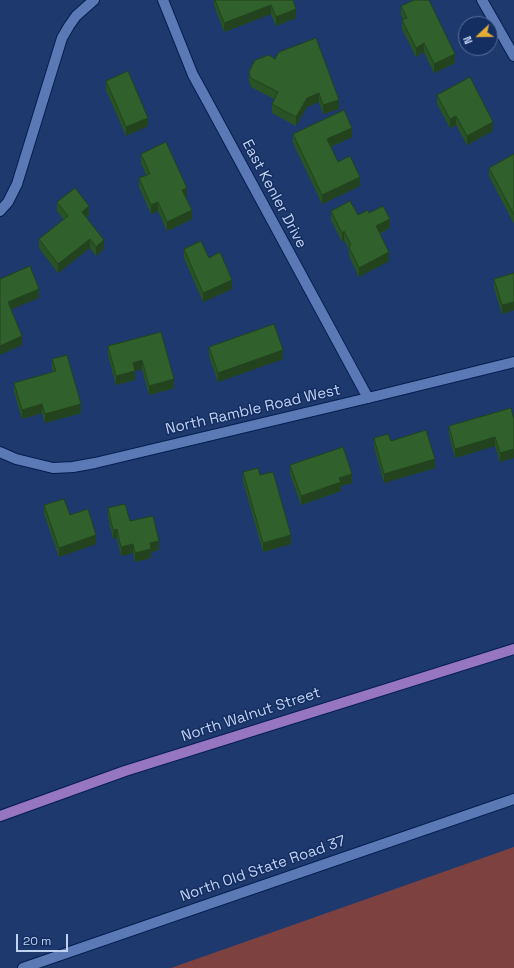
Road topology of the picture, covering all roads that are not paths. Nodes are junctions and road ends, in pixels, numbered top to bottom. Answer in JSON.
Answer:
{"nodes":[{"id":1,"x":94,"y":0,"type":"edge"},
{"id":2,"x":163,"y":0,"type":"edge"},
{"id":3,"x":482,"y":0,"type":"edge"},
{"id":4,"x":514,"y":56,"type":"edge"},
{"id":5,"x":0,"y":211,"type":"edge"},
{"id":6,"x":514,"y":362,"type":"edge"},
{"id":7,"x":368,"y":398,"type":"junction"},
{"id":8,"x":0,"y":452,"type":"edge"},
{"id":9,"x":514,"y":649,"type":"edge"},
{"id":10,"x":514,"y":799,"type":"edge"},
{"id":11,"x":0,"y":816,"type":"edge"},
{"id":12,"x":23,"y":968,"type":"edge"}],
"edges":[{"from":1,"to":5,"type":"street"},
{"from":2,"to":7,"type":"street","name":"East Kenler Drive"},
{"from":3,"to":4,"type":"street"},
{"from":6,"to":7,"type":"street","name":"North Ramble Road West"},
{"from":7,"to":8,"type":"street","name":"North Ramble Road West"},
{"from":9,"to":11,"type":"main road","name":"North Walnut Street"},
{"from":10,"to":12,"type":"street","name":"North Old State Road 37"}]}
